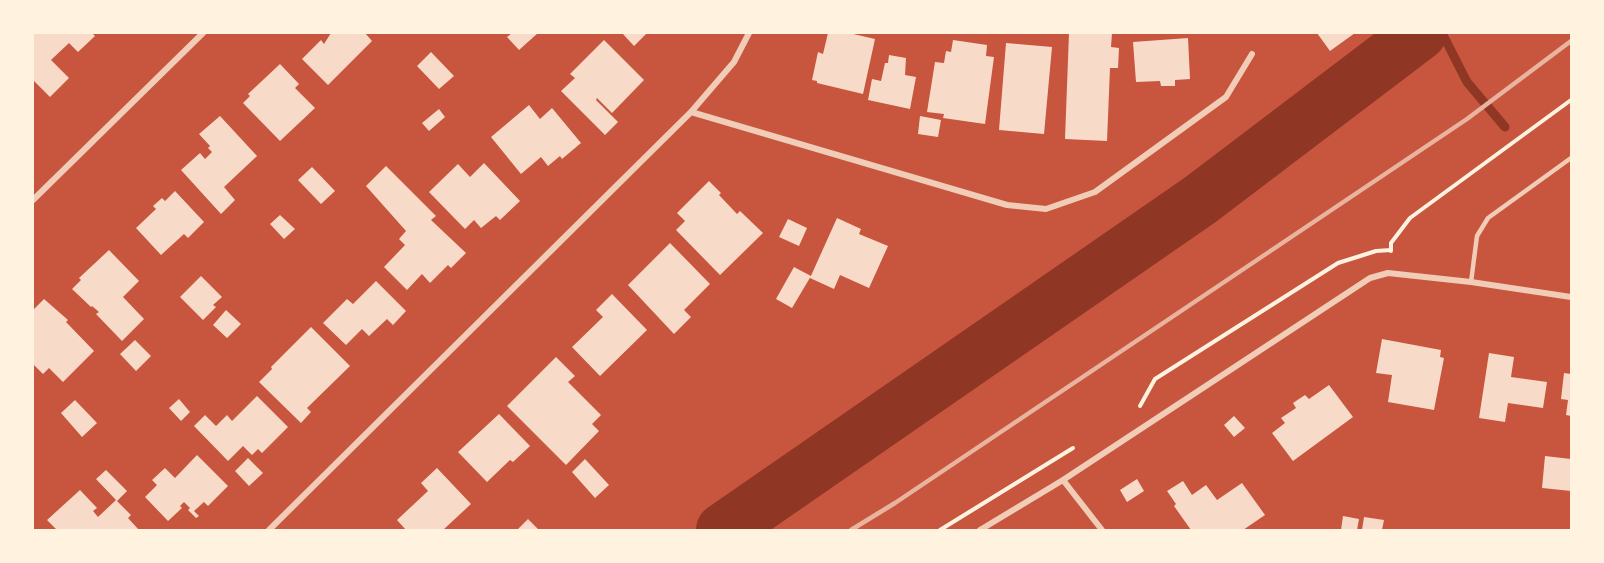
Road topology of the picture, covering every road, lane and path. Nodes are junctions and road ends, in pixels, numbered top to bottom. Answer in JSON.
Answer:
{"nodes":[{"id":1,"x":203,"y":33,"type":"edge"},
{"id":2,"x":749,"y":33,"type":"edge"},
{"id":3,"x":1252,"y":54,"type":"dead end"},
{"id":4,"x":1571,"y":100,"type":"edge"},
{"id":5,"x":691,"y":112,"type":"junction"},
{"id":6,"x":1571,"y":158,"type":"edge"},
{"id":7,"x":33,"y":200,"type":"edge"},
{"id":8,"x":1391,"y":250,"type":"junction"},
{"id":9,"x":1389,"y":258,"type":"dead end"},
{"id":10,"x":1471,"y":282,"type":"junction"},
{"id":11,"x":1571,"y":297,"type":"edge"},
{"id":12,"x":1139,"y":408,"type":"dead end"},
{"id":13,"x":1079,"y":444,"type":"dead end"},
{"id":14,"x":1063,"y":480,"type":"junction"},
{"id":15,"x":269,"y":530,"type":"edge"},
{"id":16,"x":940,"y":530,"type":"edge"},
{"id":17,"x":980,"y":530,"type":"edge"},
{"id":18,"x":1102,"y":530,"type":"edge"}],
"edges":[{"from":1,"to":7,"type":"street"},
{"from":2,"to":5,"type":"street"},
{"from":3,"to":5,"type":"street"},
{"from":4,"to":8,"type":"path"},
{"from":5,"to":15,"type":"street"},
{"from":6,"to":10,"type":"lane"},
{"from":8,"to":9,"type":"path"},
{"from":8,"to":12,"type":"path"},
{"from":10,"to":11,"type":"street"},
{"from":10,"to":14,"type":"street"},
{"from":13,"to":16,"type":"path"},
{"from":14,"to":17,"type":"street"},
{"from":14,"to":18,"type":"street"}]}
